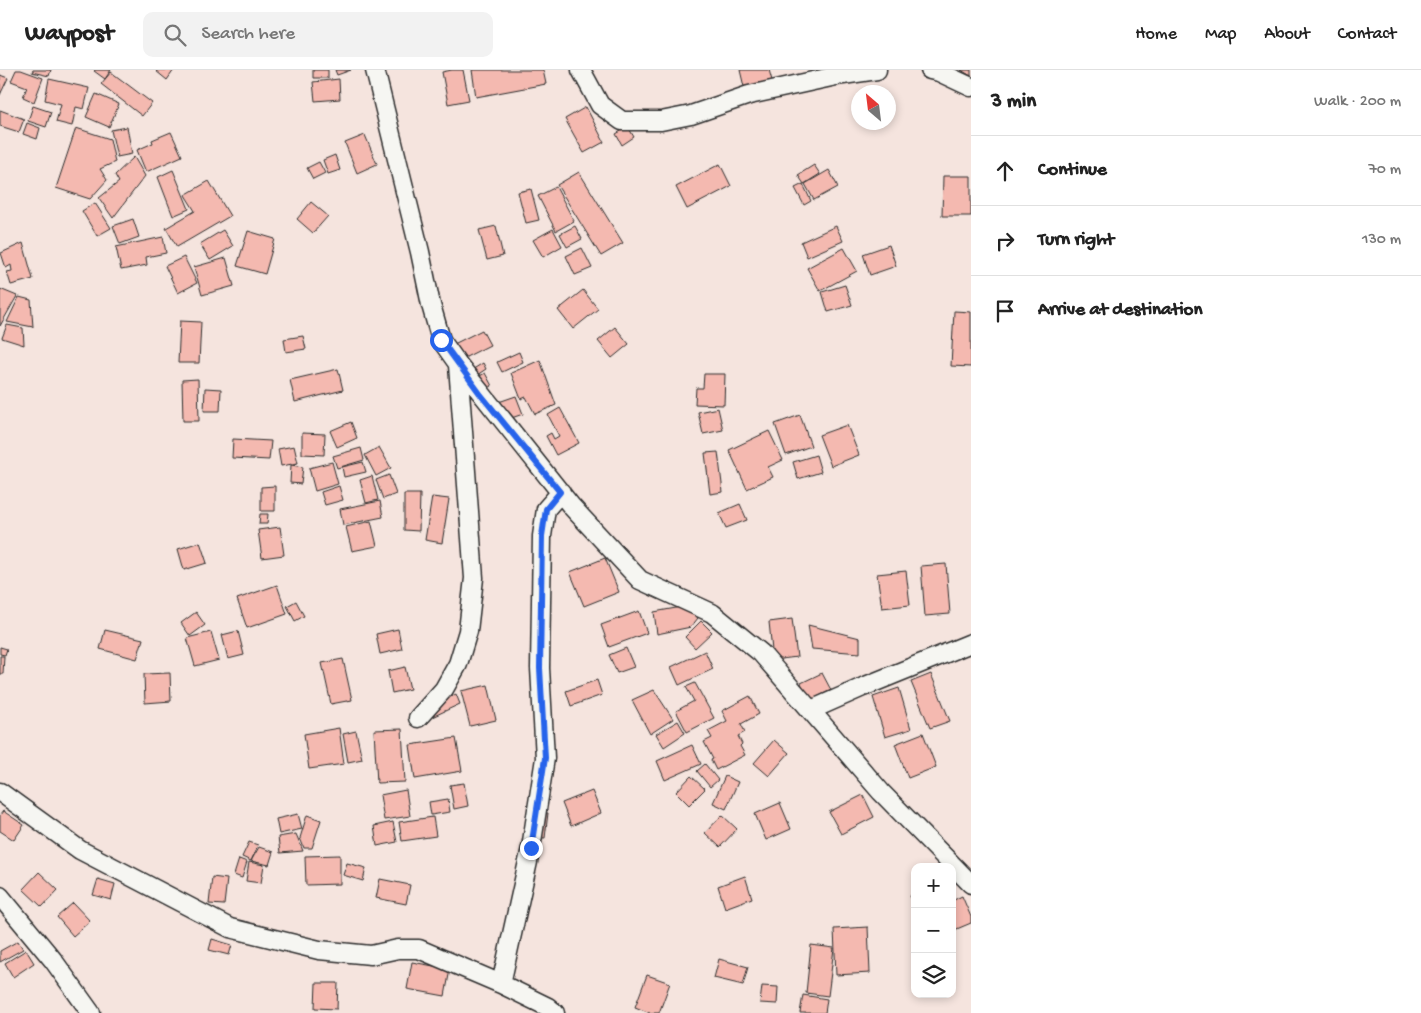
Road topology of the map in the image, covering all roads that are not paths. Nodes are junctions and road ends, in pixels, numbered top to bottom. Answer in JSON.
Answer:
{"nodes":[{"id":1,"x":375,"y":70,"type":"edge"},
{"id":2,"x":581,"y":70,"type":"edge"},
{"id":3,"x":877,"y":70,"type":"edge"},
{"id":4,"x":930,"y":70,"type":"edge"},
{"id":5,"x":971,"y":87,"type":"edge"},
{"id":6,"x":458,"y":364,"type":"junction"},
{"id":7,"x":560,"y":492,"type":"junction"},
{"id":8,"x":971,"y":643,"type":"edge"},
{"id":9,"x":811,"y":710,"type":"junction"},
{"id":10,"x":418,"y":718,"type":"dead end"},
{"id":11,"x":0,"y":792,"type":"edge"},
{"id":12,"x":971,"y":884,"type":"edge"},
{"id":13,"x":0,"y":896,"type":"edge"},
{"id":14,"x":501,"y":984,"type":"junction"},
{"id":15,"x":91,"y":1013,"type":"edge"},
{"id":16,"x":555,"y":1013,"type":"edge"}],
"edges":[{"from":1,"to":6,"type":"street"},
{"from":2,"to":3,"type":"street"},
{"from":4,"to":5,"type":"street"},
{"from":6,"to":7,"type":"street"},
{"from":6,"to":10,"type":"street"},
{"from":7,"to":9,"type":"street"},
{"from":7,"to":14,"type":"street"},
{"from":8,"to":9,"type":"street"},
{"from":9,"to":12,"type":"street"},
{"from":11,"to":14,"type":"street"},
{"from":13,"to":15,"type":"street"},
{"from":14,"to":16,"type":"street"}]}
